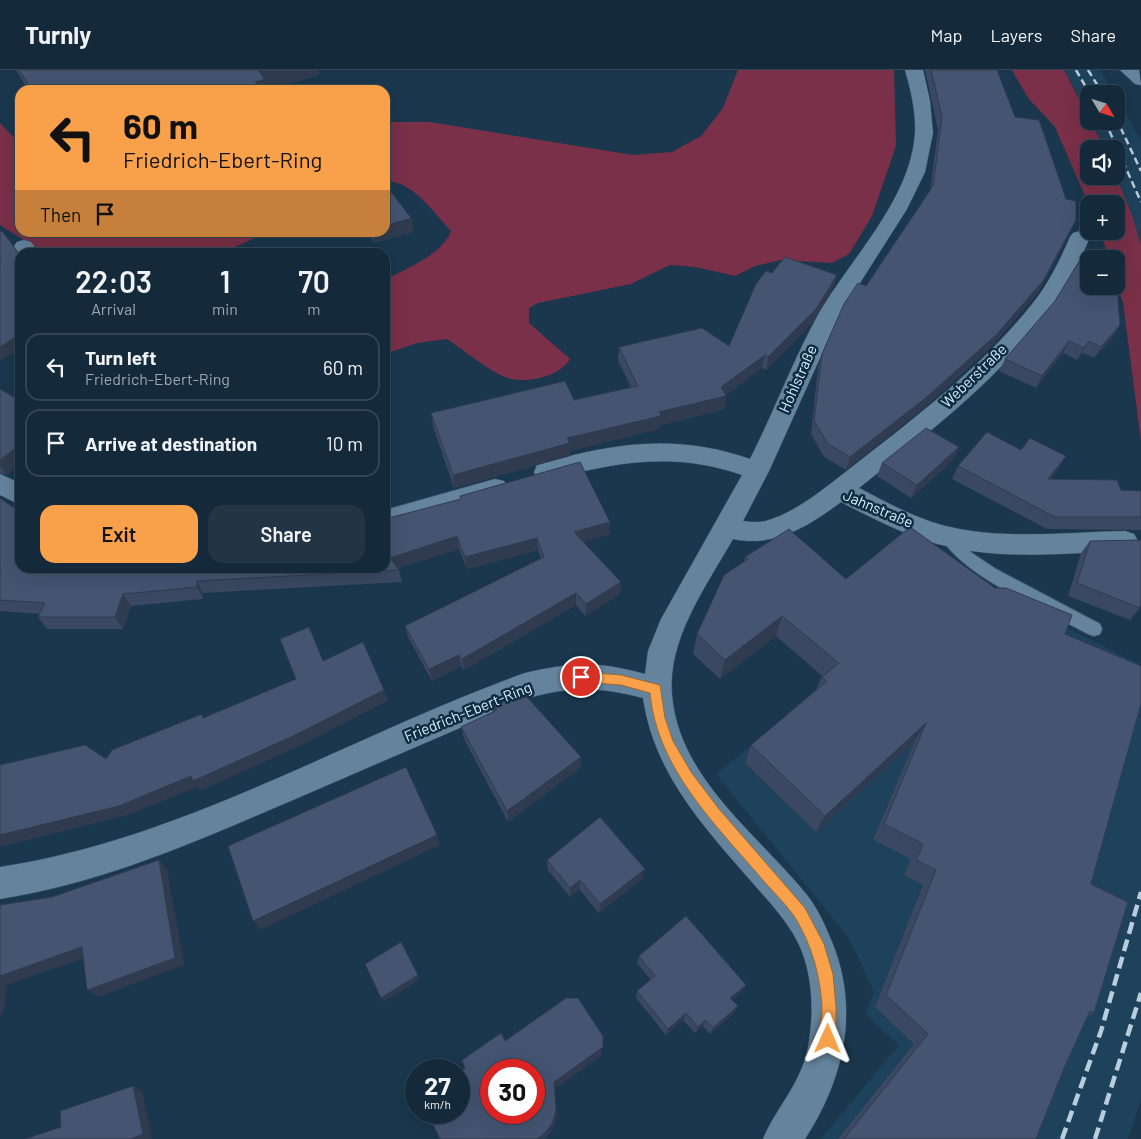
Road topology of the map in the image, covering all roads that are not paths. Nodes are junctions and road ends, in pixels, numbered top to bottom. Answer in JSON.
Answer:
{"nodes":[{"id":1,"x":914,"y":70,"type":"edge"},
{"id":2,"x":1129,"y":70,"type":"edge"},
{"id":3,"x":1141,"y":80,"type":"edge"},
{"id":4,"x":1080,"y":237,"type":"dead end"},
{"id":5,"x":757,"y":471,"type":"junction"},
{"id":6,"x":0,"y":483,"type":"edge"},
{"id":7,"x":839,"y":490,"type":"junction"},
{"id":8,"x":15,"y":492,"type":"edge"},
{"id":9,"x":390,"y":519,"type":"edge"},
{"id":10,"x":726,"y":528,"type":"junction"},
{"id":11,"x":949,"y":537,"type":"junction"},
{"id":12,"x":1141,"y":541,"type":"edge"},
{"id":13,"x":1094,"y":629,"type":"dead end"},
{"id":14,"x":655,"y":689,"type":"junction"},
{"id":15,"x":0,"y":883,"type":"edge"},
{"id":16,"x":782,"y":1139,"type":"edge"}],
"edges":[{"from":1,"to":5,"type":"street","name":"Hohlstraße"},
{"from":2,"to":3,"type":"street"},
{"from":4,"to":7,"type":"street","name":"Weberstraße"},
{"from":5,"to":9,"type":"street"},
{"from":5,"to":10,"type":"street","name":"Hohlstraße"},
{"from":6,"to":8,"type":"street"},
{"from":7,"to":10,"type":"street","name":"Jahnstraße"},
{"from":7,"to":11,"type":"street","name":"Jahnstraße"},
{"from":10,"to":14,"type":"street","name":"Hohlstraße"},
{"from":11,"to":12,"type":"street","name":"Jahnstraße"},
{"from":11,"to":13,"type":"lane","name":"Jahnstraße"},
{"from":14,"to":15,"type":"street","name":"Friedrich-Ebert-Ring"},
{"from":14,"to":16,"type":"street"}]}
